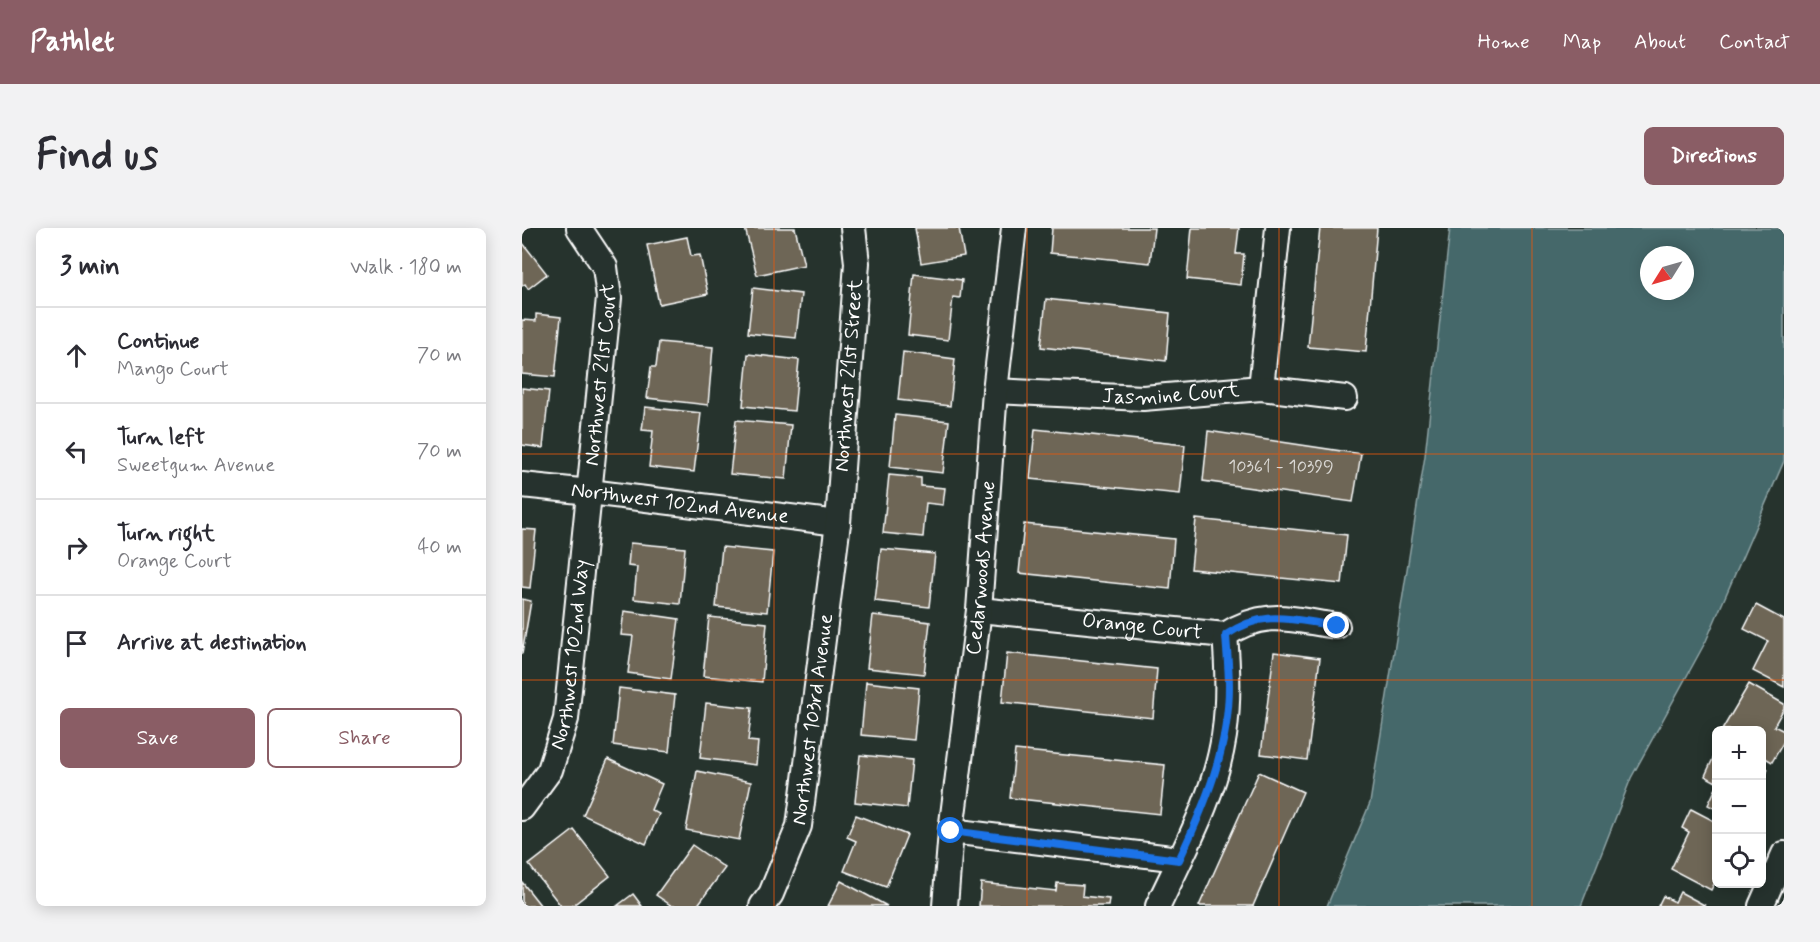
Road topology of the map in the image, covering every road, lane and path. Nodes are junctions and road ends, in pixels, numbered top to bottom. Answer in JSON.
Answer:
{"nodes":[{"id":1,"x":579,"y":228,"type":"edge"},
{"id":2,"x":853,"y":228,"type":"edge"},
{"id":3,"x":1014,"y":228,"type":"edge"},
{"id":4,"x":1278,"y":228,"type":"edge"},
{"id":5,"x":1261,"y":388,"type":"junction"},
{"id":6,"x":995,"y":391,"type":"junction"},
{"id":7,"x":1345,"y":398,"type":"dead end"},
{"id":8,"x":522,"y":485,"type":"edge"},
{"id":9,"x":590,"y":492,"type":"junction"},
{"id":10,"x":838,"y":523,"type":"junction"},
{"id":11,"x":979,"y":610,"type":"junction"},
{"id":12,"x":1337,"y":626,"type":"dead end"},
{"id":13,"x":1226,"y":635,"type":"junction"},
{"id":14,"x":522,"y":808,"type":"edge"},
{"id":15,"x":951,"y":831,"type":"junction"},
{"id":16,"x":1784,"y":854,"type":"edge"},
{"id":17,"x":1179,"y":860,"type":"junction"},
{"id":18,"x":762,"y":906,"type":"edge"},
{"id":19,"x":945,"y":906,"type":"edge"},
{"id":20,"x":1158,"y":906,"type":"edge"},
{"id":21,"x":1761,"y":906,"type":"edge"}],
"edges":[{"from":1,"to":9,"type":"street","name":"Northwest 21st Court"},
{"from":2,"to":10,"type":"street","name":"Northwest 21st Street"},
{"from":3,"to":6,"type":"street","name":"Cedarwoods Avenue"},
{"from":4,"to":5,"type":"street"},
{"from":5,"to":6,"type":"street","name":"Jasmine Court"},
{"from":5,"to":7,"type":"street","name":"Jasmine Court"},
{"from":6,"to":11,"type":"street","name":"Cedarwoods Avenue"},
{"from":8,"to":9,"type":"street","name":"Northwest 102nd Avenue"},
{"from":9,"to":10,"type":"street","name":"Northwest 102nd Avenue"},
{"from":9,"to":14,"type":"street","name":"Northwest 102nd Way"},
{"from":10,"to":18,"type":"street","name":"Northwest 103rd Avenue"},
{"from":11,"to":13,"type":"street","name":"Orange Court"},
{"from":11,"to":15,"type":"street","name":"Cedarwoods Avenue"},
{"from":12,"to":13,"type":"street","name":"Orange Court"},
{"from":13,"to":17,"type":"street"},
{"from":15,"to":17,"type":"street"},
{"from":15,"to":19,"type":"street","name":"Cedarwoods Avenue"},
{"from":16,"to":21,"type":"street"},
{"from":17,"to":20,"type":"street"}]}
